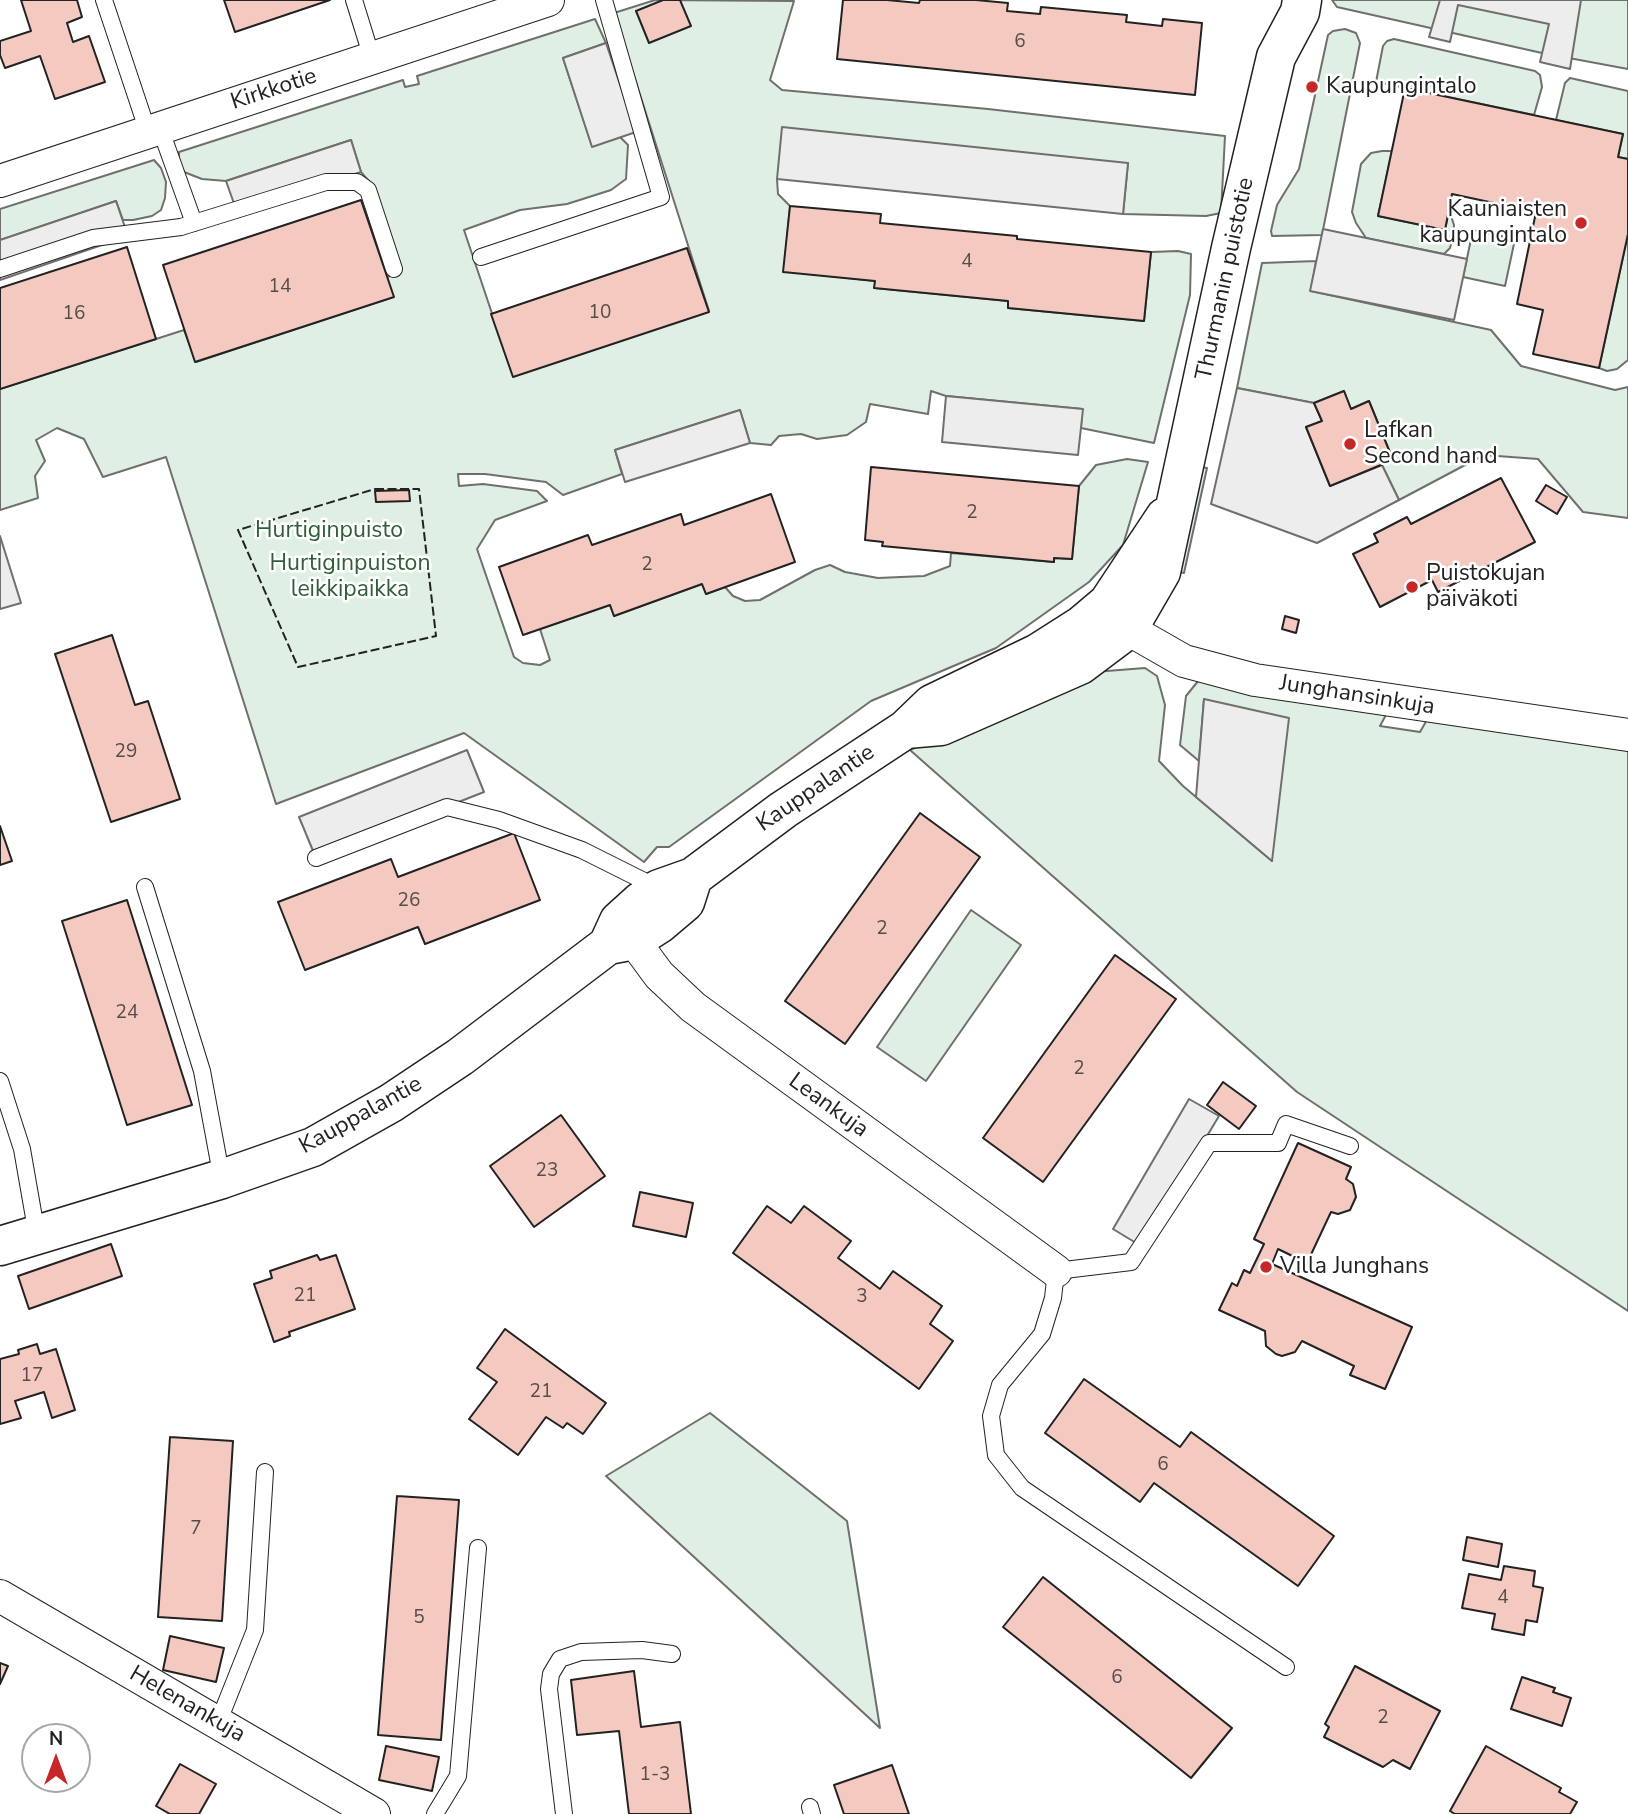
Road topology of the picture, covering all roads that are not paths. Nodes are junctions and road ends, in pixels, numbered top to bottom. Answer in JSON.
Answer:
{"nodes":[{"id":1,"x":104,"y":0,"type":"edge"},
{"id":2,"x":354,"y":0,"type":"edge"},
{"id":3,"x":548,"y":0,"type":"edge"},
{"id":4,"x":604,"y":0,"type":"edge"},
{"id":5,"x":1275,"y":0,"type":"edge"},
{"id":6,"x":1302,"y":0,"type":"edge"},
{"id":7,"x":1276,"y":57,"type":"junction"},
{"id":8,"x":372,"y":58,"type":"junction"},
{"id":9,"x":154,"y":130,"type":"junction"},
{"id":10,"x":0,"y":181,"type":"edge"},
{"id":11,"x":194,"y":223,"type":"junction"},
{"id":12,"x":481,"y":257,"type":"dead end"},
{"id":13,"x":0,"y":269,"type":"edge"},
{"id":14,"x":394,"y":269,"type":"dead end"},
{"id":15,"x":1118,"y":616,"type":"junction"},
{"id":16,"x":1628,"y":735,"type":"edge"},
{"id":17,"x":316,"y":858,"type":"dead end"},
{"id":18,"x":145,"y":887,"type":"dead end"},
{"id":19,"x":679,"y":889,"type":"junction"},
{"id":20,"x":621,"y":935,"type":"junction"},
{"id":21,"x":0,"y":1081,"type":"edge"},
{"id":22,"x":1350,"y":1146,"type":"dead end"},
{"id":23,"x":222,"y":1179,"type":"junction"},
{"id":24,"x":37,"y":1235,"type":"junction"},
{"id":25,"x":0,"y":1246,"type":"edge"},
{"id":26,"x":1056,"y":1271,"type":"junction"},
{"id":27,"x":265,"y":1472,"type":"dead end"},
{"id":28,"x":478,"y":1548,"type":"dead end"},
{"id":29,"x":0,"y":1597,"type":"edge"},
{"id":30,"x":672,"y":1654,"type":"dead end"},
{"id":31,"x":1286,"y":1667,"type":"dead end"},
{"id":32,"x":218,"y":1723,"type":"junction"},
{"id":33,"x":374,"y":1814,"type":"edge"},
{"id":34,"x":435,"y":1814,"type":"edge"},
{"id":35,"x":564,"y":1814,"type":"edge"}],
"edges":[{"from":1,"to":9,"type":"lane"},
{"from":2,"to":8,"type":"lane"},
{"from":3,"to":8,"type":"street","name":"Kirkkotie"},
{"from":4,"to":12,"type":"lane"},
{"from":5,"to":7,"type":"street","name":"Thurmanin puistotie"},
{"from":6,"to":7,"type":"street","name":"Thurmanin puistotie"},
{"from":7,"to":15,"type":"street","name":"Thurmanin puistotie"},
{"from":8,"to":9,"type":"street","name":"Kirkkotie"},
{"from":9,"to":10,"type":"street","name":"Kirkkotie"},
{"from":9,"to":11,"type":"lane"},
{"from":11,"to":13,"type":"lane"},
{"from":11,"to":14,"type":"lane"},
{"from":15,"to":16,"type":"street","name":"Junghansinkuja"},
{"from":15,"to":19,"type":"street","name":"Kauppalantie"},
{"from":17,"to":19,"type":"lane"},
{"from":18,"to":23,"type":"lane"},
{"from":19,"to":20,"type":"street","name":"Kauppalantie"},
{"from":20,"to":23,"type":"street","name":"Kauppalantie"},
{"from":20,"to":26,"type":"street","name":"Leankuja"},
{"from":21,"to":24,"type":"lane"},
{"from":22,"to":26,"type":"lane"},
{"from":23,"to":24,"type":"street","name":"Kauppalantie"},
{"from":24,"to":25,"type":"street","name":"Kauppalantie"},
{"from":26,"to":31,"type":"lane"},
{"from":27,"to":32,"type":"lane"},
{"from":28,"to":34,"type":"lane"},
{"from":29,"to":32,"type":"street","name":"Helenankuja"},
{"from":30,"to":35,"type":"lane"},
{"from":32,"to":33,"type":"street","name":"Helenankuja"}]}
